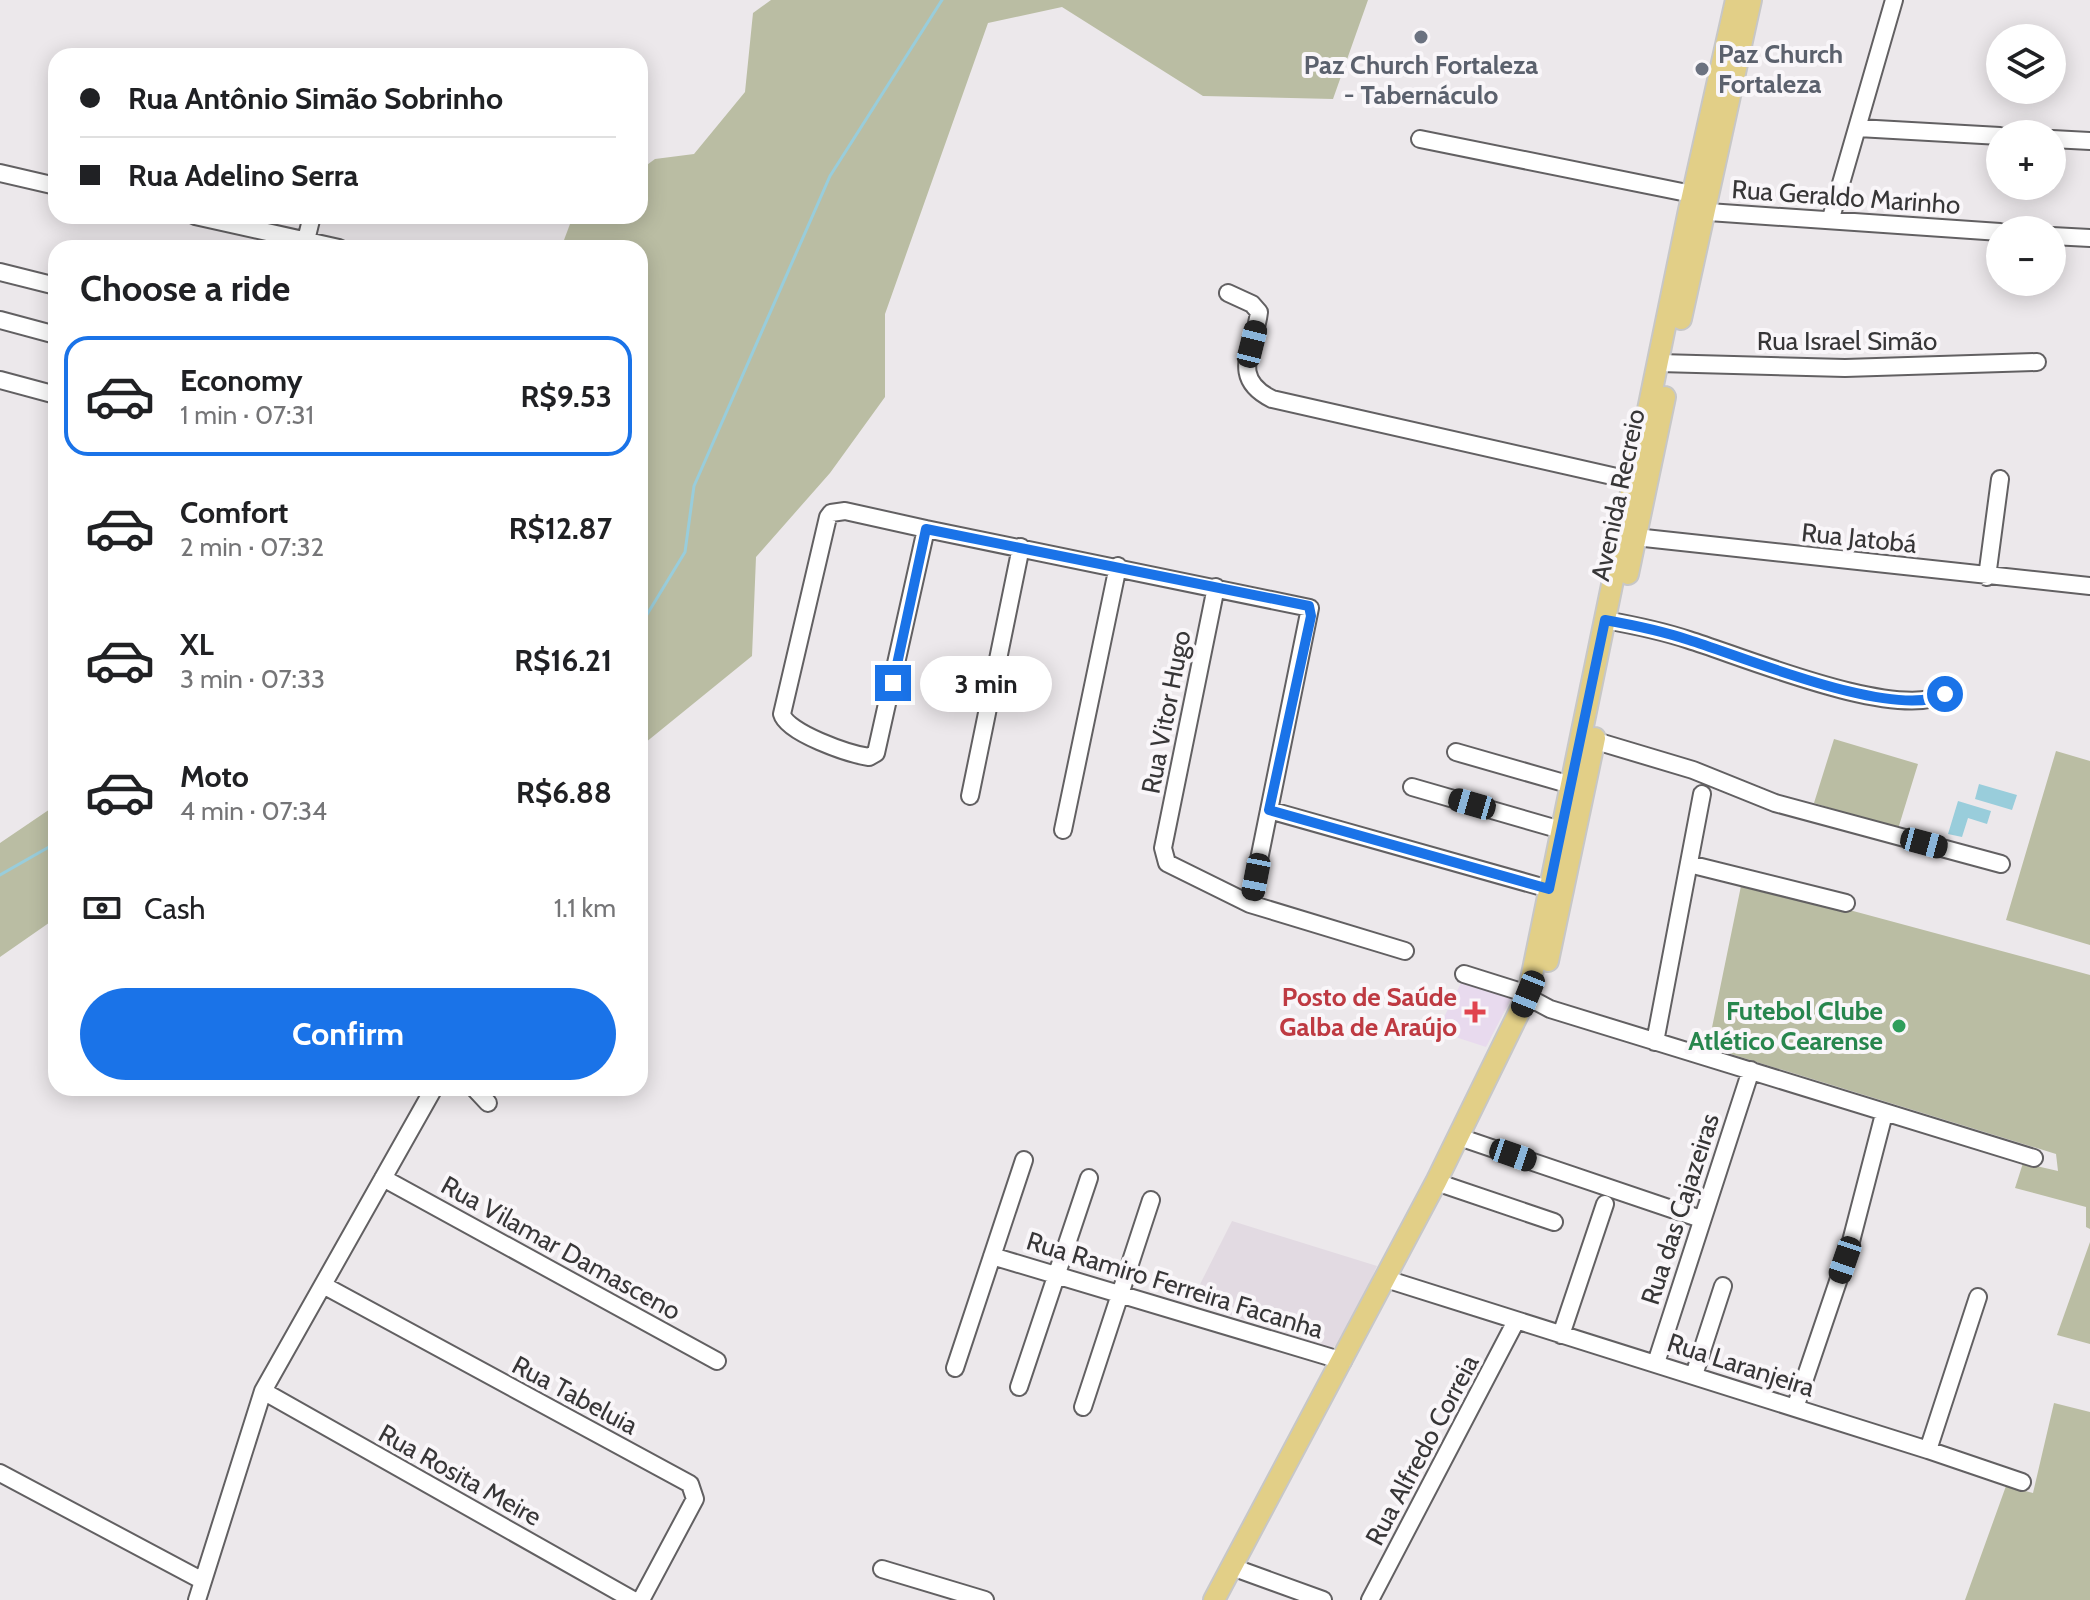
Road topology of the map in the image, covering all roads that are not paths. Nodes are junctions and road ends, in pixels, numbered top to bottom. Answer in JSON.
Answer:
{"nodes":[{"id":1,"x":1736,"y":0,"type":"edge"},
{"id":2,"x":1751,"y":0,"type":"edge"},
{"id":3,"x":1894,"y":0,"type":"edge"},
{"id":4,"x":1737,"y":32,"type":"junction"},
{"id":5,"x":1858,"y":128,"type":"junction"},
{"id":6,"x":1986,"y":135,"type":"edge"},
{"id":7,"x":1420,"y":139,"type":"dead end"},
{"id":8,"x":2066,"y":140,"type":"edge"},
{"id":9,"x":2090,"y":141,"type":"edge"},
{"id":10,"x":0,"y":173,"type":"edge"},
{"id":11,"x":48,"y":184,"type":"edge"},
{"id":12,"x":1695,"y":205,"type":"junction"},
{"id":13,"x":1831,"y":218,"type":"junction"},
{"id":14,"x":227,"y":224,"type":"edge"},
{"id":15,"x":1986,"y":231,"type":"edge"},
{"id":16,"x":2066,"y":237,"type":"edge"},
{"id":17,"x":2090,"y":238,"type":"edge"},
{"id":18,"x":290,"y":240,"type":"edge"},
{"id":19,"x":0,"y":272,"type":"edge"},
{"id":20,"x":48,"y":284,"type":"edge"},
{"id":21,"x":1228,"y":293,"type":"dead end"},
{"id":22,"x":0,"y":320,"type":"edge"},
{"id":23,"x":48,"y":333,"type":"edge"},
{"id":24,"x":2037,"y":362,"type":"dead end"},
{"id":25,"x":1665,"y":364,"type":"junction"},
{"id":26,"x":0,"y":380,"type":"edge"},
{"id":27,"x":48,"y":393,"type":"edge"},
{"id":28,"x":2000,"y":479,"type":"dead end"},
{"id":29,"x":1640,"y":482,"type":"junction"},
{"id":30,"x":928,"y":530,"type":"junction"},
{"id":31,"x":1629,"y":536,"type":"junction"},
{"id":32,"x":1021,"y":547,"type":"junction"},
{"id":33,"x":1118,"y":566,"type":"junction"},
{"id":34,"x":1987,"y":577,"type":"junction"},
{"id":35,"x":2090,"y":586,"type":"edge"},
{"id":36,"x":1216,"y":587,"type":"junction"},
{"id":37,"x":1611,"y":621,"type":"junction"},
{"id":38,"x":1945,"y":694,"type":"dead end"},
{"id":39,"x":1588,"y":738,"type":"junction"},
{"id":40,"x":1456,"y":752,"type":"dead end"},
{"id":41,"x":1571,"y":785,"type":"junction"},
{"id":42,"x":1412,"y":787,"type":"dead end"},
{"id":43,"x":1702,"y":794,"type":"dead end"},
{"id":44,"x":970,"y":796,"type":"dead end"},
{"id":45,"x":1269,"y":810,"type":"junction"},
{"id":46,"x":1063,"y":830,"type":"dead end"},
{"id":47,"x":1561,"y":830,"type":"junction"},
{"id":48,"x":1689,"y":864,"type":"junction"},
{"id":49,"x":2001,"y":864,"type":"dead end"},
{"id":50,"x":1549,"y":889,"type":"junction"},
{"id":51,"x":1846,"y":903,"type":"dead end"},
{"id":52,"x":1250,"y":904,"type":"junction"},
{"id":53,"x":1405,"y":951,"type":"dead end"},
{"id":54,"x":1464,"y":974,"type":"dead end"},
{"id":55,"x":1532,"y":997,"type":"junction"},
{"id":56,"x":1655,"y":1042,"type":"junction"},
{"id":57,"x":1751,"y":1070,"type":"junction"},
{"id":58,"x":429,"y":1096,"type":"edge"},
{"id":59,"x":481,"y":1096,"type":"edge"},
{"id":60,"x":488,"y":1103,"type":"dead end"},
{"id":61,"x":1884,"y":1114,"type":"junction"},
{"id":62,"x":1459,"y":1137,"type":"junction"},
{"id":63,"x":2034,"y":1158,"type":"dead end"},
{"id":64,"x":1024,"y":1160,"type":"dead end"},
{"id":65,"x":383,"y":1178,"type":"junction"},
{"id":66,"x":1089,"y":1178,"type":"dead end"},
{"id":67,"x":1436,"y":1182,"type":"junction"},
{"id":68,"x":1151,"y":1200,"type":"dead end"},
{"id":69,"x":1605,"y":1204,"type":"dead end"},
{"id":70,"x":1701,"y":1219,"type":"junction"},
{"id":71,"x":1554,"y":1222,"type":"dead end"},
{"id":72,"x":992,"y":1256,"type":"junction"},
{"id":73,"x":1056,"y":1275,"type":"junction"},
{"id":74,"x":1386,"y":1279,"type":"junction"},
{"id":75,"x":323,"y":1285,"type":"junction"},
{"id":76,"x":1723,"y":1286,"type":"dead end"},
{"id":77,"x":1121,"y":1294,"type":"junction"},
{"id":78,"x":1978,"y":1297,"type":"dead end"},
{"id":79,"x":1516,"y":1321,"type":"junction"},
{"id":80,"x":1561,"y":1335,"type":"junction"},
{"id":81,"x":717,"y":1361,"type":"dead end"},
{"id":82,"x":1343,"y":1361,"type":"junction"},
{"id":83,"x":1656,"y":1363,"type":"junction"},
{"id":84,"x":955,"y":1368,"type":"dead end"},
{"id":85,"x":1694,"y":1375,"type":"junction"},
{"id":86,"x":1019,"y":1387,"type":"dead end"},
{"id":87,"x":263,"y":1391,"type":"junction"},
{"id":88,"x":1083,"y":1407,"type":"dead end"},
{"id":89,"x":1795,"y":1408,"type":"junction"},
{"id":90,"x":1928,"y":1450,"type":"junction"},
{"id":91,"x":0,"y":1473,"type":"edge"},
{"id":92,"x":2022,"y":1482,"type":"dead end"},
{"id":93,"x":1232,"y":1567,"type":"junction"},
{"id":94,"x":882,"y":1569,"type":"dead end"},
{"id":95,"x":203,"y":1581,"type":"junction"},
{"id":96,"x":197,"y":1600,"type":"edge"},
{"id":97,"x":633,"y":1600,"type":"edge"},
{"id":98,"x":641,"y":1600,"type":"edge"},
{"id":99,"x":985,"y":1600,"type":"edge"},
{"id":100,"x":1214,"y":1600,"type":"edge"},
{"id":101,"x":1323,"y":1600,"type":"edge"},
{"id":102,"x":1370,"y":1600,"type":"edge"}],
"edges":[{"from":1,"to":4,"type":"main road","name":"Avenida Recreio"},
{"from":2,"to":4,"type":"main road","name":"Avenida Recreio"},
{"from":3,"to":5,"type":"street"},
{"from":4,"to":12,"type":"main road","name":"Avenida Recreio"},
{"from":5,"to":6,"type":"street"},
{"from":5,"to":13,"type":"street"},
{"from":7,"to":12,"type":"street","name":"Rua Geraldo Marinho"},
{"from":8,"to":9,"type":"street"},
{"from":10,"to":11,"type":"street"},
{"from":12,"to":13,"type":"street","name":"Rua Geraldo Marinho"},
{"from":12,"to":25,"type":"main road","name":"Avenida Recreio"},
{"from":13,"to":15,"type":"street","name":"Rua Geraldo Marinho"},
{"from":14,"to":18,"type":"street"},
{"from":16,"to":17,"type":"street"},
{"from":19,"to":20,"type":"street"},
{"from":21,"to":29,"type":"street"},
{"from":22,"to":23,"type":"street"},
{"from":24,"to":25,"type":"street","name":"Rua Israel Simão"},
{"from":25,"to":29,"type":"main road","name":"Avenida Recreio"},
{"from":26,"to":27,"type":"street"},
{"from":28,"to":34,"type":"street"},
{"from":29,"to":31,"type":"main road","name":"Avenida Recreio"},
{"from":30,"to":30,"type":"street"},
{"from":30,"to":32,"type":"street"},
{"from":31,"to":34,"type":"street","name":"Rua Jatobá"},
{"from":31,"to":37,"type":"main road","name":"Avenida Recreio"},
{"from":32,"to":33,"type":"street"},
{"from":32,"to":44,"type":"street"},
{"from":33,"to":36,"type":"street"},
{"from":33,"to":46,"type":"street"},
{"from":34,"to":35,"type":"street","name":"Rua Jatobá"},
{"from":36,"to":45,"type":"street"},
{"from":36,"to":52,"type":"street","name":"Rua Vitor Hugo"},
{"from":37,"to":38,"type":"street"},
{"from":37,"to":39,"type":"main road","name":"Avenida Recreio"},
{"from":39,"to":41,"type":"main road","name":"Avenida Recreio"},
{"from":39,"to":49,"type":"street"},
{"from":39,"to":55,"type":"main road","name":"Avenida Recreio"},
{"from":40,"to":41,"type":"street"},
{"from":41,"to":47,"type":"main road","name":"Avenida Recreio"},
{"from":42,"to":47,"type":"street"},
{"from":43,"to":48,"type":"street"},
{"from":45,"to":50,"type":"street"},
{"from":45,"to":52,"type":"street"},
{"from":47,"to":50,"type":"main road","name":"Avenida Recreio"},
{"from":48,"to":51,"type":"street"},
{"from":48,"to":56,"type":"street"},
{"from":50,"to":55,"type":"main road","name":"Avenida Recreio"},
{"from":52,"to":53,"type":"street"},
{"from":54,"to":55,"type":"street"},
{"from":55,"to":56,"type":"street"},
{"from":55,"to":62,"type":"main road"},
{"from":56,"to":57,"type":"street"},
{"from":57,"to":61,"type":"street"},
{"from":57,"to":70,"type":"street","name":"Rua das Cajazeiras"},
{"from":58,"to":65,"type":"street"},
{"from":59,"to":60,"type":"street"},
{"from":61,"to":63,"type":"street"},
{"from":61,"to":89,"type":"street"},
{"from":62,"to":67,"type":"main road"},
{"from":62,"to":70,"type":"street"},
{"from":64,"to":72,"type":"street"},
{"from":65,"to":75,"type":"street"},
{"from":65,"to":81,"type":"street","name":"Rua Vilamar Damasceno"},
{"from":66,"to":73,"type":"street"},
{"from":67,"to":71,"type":"street"},
{"from":67,"to":74,"type":"main road"},
{"from":68,"to":77,"type":"street"},
{"from":69,"to":80,"type":"street"},
{"from":70,"to":83,"type":"street","name":"Rua das Cajazeiras"},
{"from":72,"to":73,"type":"street","name":"Rua Ramiro Ferreira Facanha"},
{"from":72,"to":84,"type":"street"},
{"from":73,"to":77,"type":"street","name":"Rua Ramiro Ferreira Facanha"},
{"from":73,"to":86,"type":"street"},
{"from":74,"to":79,"type":"street","name":"Rua Laranjeira"},
{"from":74,"to":82,"type":"main road"},
{"from":75,"to":87,"type":"street"},
{"from":75,"to":98,"type":"street","name":"Rua Tabeluia"},
{"from":76,"to":85,"type":"street"},
{"from":77,"to":82,"type":"street","name":"Rua Ramiro Ferreira Facanha"},
{"from":77,"to":88,"type":"street"},
{"from":78,"to":90,"type":"street"},
{"from":79,"to":80,"type":"street","name":"Rua Laranjeira"},
{"from":79,"to":102,"type":"street","name":"Rua Alfredo Correia"},
{"from":80,"to":83,"type":"street","name":"Rua Laranjeira"},
{"from":82,"to":93,"type":"main road"},
{"from":83,"to":85,"type":"street","name":"Rua Laranjeira"},
{"from":85,"to":89,"type":"street","name":"Rua Laranjeira"},
{"from":87,"to":95,"type":"street"},
{"from":87,"to":97,"type":"street","name":"Rua Rosita Meire"},
{"from":89,"to":90,"type":"street","name":"Rua Laranjeira"},
{"from":90,"to":92,"type":"street","name":"Rua Laranjeira"},
{"from":91,"to":95,"type":"street"},
{"from":93,"to":100,"type":"main road"},
{"from":93,"to":101,"type":"street"},
{"from":94,"to":99,"type":"street"},
{"from":95,"to":96,"type":"street"}]}
